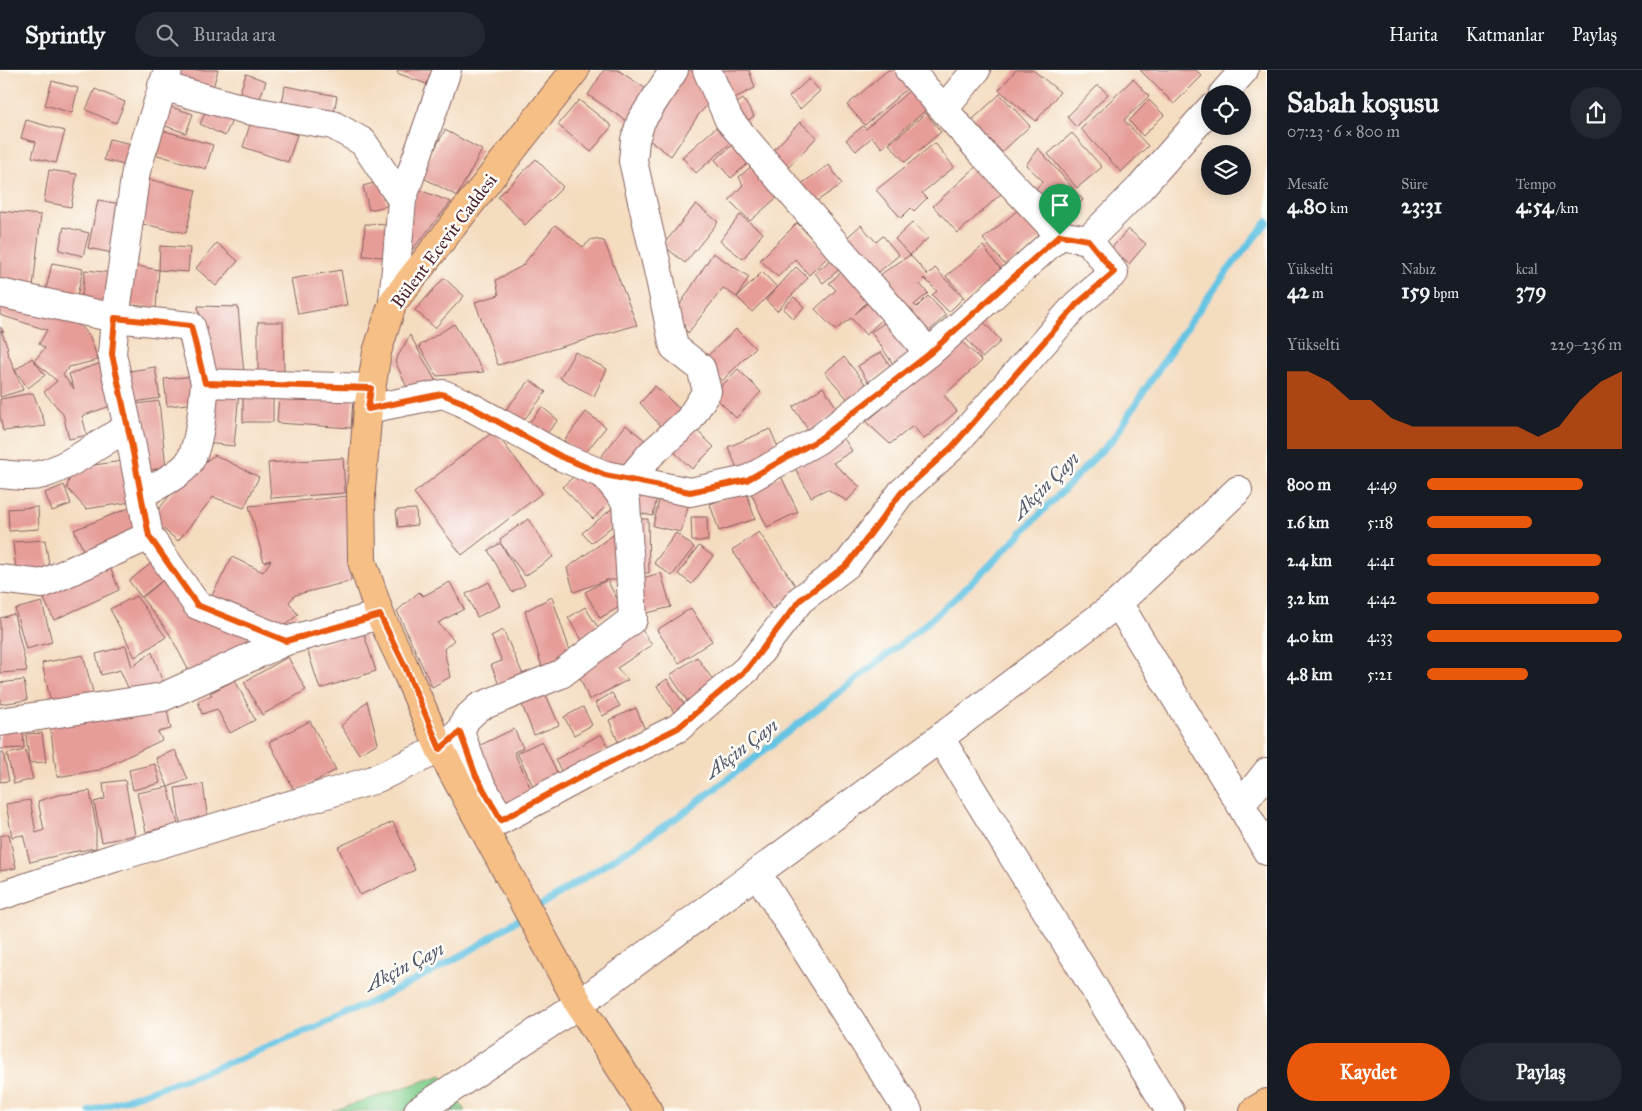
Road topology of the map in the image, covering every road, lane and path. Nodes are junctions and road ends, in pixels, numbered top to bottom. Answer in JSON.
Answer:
{"nodes":[{"id":1,"x":447,"y":70,"type":"edge"},
{"id":2,"x":574,"y":70,"type":"edge"},
{"id":3,"x":674,"y":70,"type":"edge"},
{"id":4,"x":706,"y":70,"type":"edge"},
{"id":5,"x":909,"y":70,"type":"edge"},
{"id":6,"x":976,"y":70,"type":"edge"},
{"id":7,"x":1244,"y":70,"type":"edge"},
{"id":8,"x":165,"y":78,"type":"edge"},
{"id":9,"x":1231,"y":85,"type":"edge"},
{"id":10,"x":944,"y":109,"type":"junction"},
{"id":11,"x":1201,"y":119,"type":"edge"},
{"id":12,"x":402,"y":200,"type":"junction"},
{"id":13,"x":1060,"y":235,"type":"junction"},
{"id":14,"x":1088,"y":240,"type":"junction"},
{"id":15,"x":0,"y":293,"type":"edge"},
{"id":16,"x":393,"y":302,"type":"junction"},
{"id":17,"x":115,"y":318,"type":"junction"},
{"id":18,"x":929,"y":354,"type":"junction"},
{"id":19,"x":205,"y":383,"type":"junction"},
{"id":20,"x":369,"y":398,"type":"junction"},
{"id":21,"x":128,"y":426,"type":"junction"},
{"id":22,"x":0,"y":474,"type":"edge"},
{"id":23,"x":617,"y":477,"type":"junction"},
{"id":24,"x":1238,"y":490,"type":"dead end"},
{"id":25,"x":141,"y":494,"type":"junction"},
{"id":26,"x":149,"y":536,"type":"junction"},
{"id":27,"x":0,"y":579,"type":"edge"},
{"id":28,"x":1118,"y":604,"type":"junction"},
{"id":29,"x":380,"y":615,"type":"junction"},
{"id":30,"x":286,"y":641,"type":"junction"},
{"id":31,"x":0,"y":722,"type":"edge"},
{"id":32,"x":460,"y":732,"type":"junction"},
{"id":33,"x":940,"y":738,"type":"junction"},
{"id":34,"x":440,"y":749,"type":"junction"},
{"id":35,"x":1267,"y":772,"type":"edge"},
{"id":36,"x":1241,"y":805,"type":"junction"},
{"id":37,"x":1267,"y":851,"type":"edge"},
{"id":38,"x":757,"y":872,"type":"junction"},
{"id":39,"x":0,"y":896,"type":"edge"},
{"id":40,"x":579,"y":1004,"type":"junction"},
{"id":41,"x":1267,"y":1103,"type":"edge"},
{"id":42,"x":418,"y":1111,"type":"edge"},
{"id":43,"x":648,"y":1111,"type":"edge"},
{"id":44,"x":908,"y":1111,"type":"edge"},
{"id":45,"x":1170,"y":1111,"type":"edge"},
{"id":46,"x":1254,"y":1111,"type":"edge"}],
"edges":[{"from":1,"to":12,"type":"street"},
{"from":2,"to":16,"type":"main road","name":"Bülent Ecevit Caddesi"},
{"from":3,"to":23,"type":"street"},
{"from":4,"to":18,"type":"street"},
{"from":5,"to":10,"type":"street"},
{"from":6,"to":10,"type":"street"},
{"from":7,"to":9,"type":"street"},
{"from":8,"to":12,"type":"street"},
{"from":8,"to":17,"type":"street"},
{"from":10,"to":13,"type":"street"},
{"from":11,"to":14,"type":"street"},
{"from":12,"to":16,"type":"street"},
{"from":13,"to":14,"type":"street"},
{"from":13,"to":18,"type":"street"},
{"from":14,"to":32,"type":"street"},
{"from":15,"to":17,"type":"street"},
{"from":16,"to":20,"type":"main road","name":"Bülent Ecevit Caddesi"},
{"from":17,"to":19,"type":"street"},
{"from":17,"to":21,"type":"street"},
{"from":18,"to":23,"type":"street"},
{"from":19,"to":20,"type":"street"},
{"from":19,"to":25,"type":"street"},
{"from":20,"to":23,"type":"street"},
{"from":20,"to":29,"type":"main road","name":"Bülent Ecevit Caddesi"},
{"from":21,"to":22,"type":"street"},
{"from":21,"to":25,"type":"street"},
{"from":23,"to":32,"type":"street"},
{"from":24,"to":28,"type":"street"},
{"from":25,"to":26,"type":"street"},
{"from":26,"to":27,"type":"street"},
{"from":26,"to":30,"type":"street"},
{"from":28,"to":33,"type":"street"},
{"from":28,"to":36,"type":"street"},
{"from":29,"to":30,"type":"street"},
{"from":29,"to":34,"type":"main road","name":"Bülent Ecevit Caddesi"},
{"from":30,"to":31,"type":"street"},
{"from":32,"to":34,"type":"street"},
{"from":33,"to":38,"type":"street"},
{"from":33,"to":45,"type":"street"},
{"from":34,"to":39,"type":"street"},
{"from":34,"to":40,"type":"main road","name":"Bülent Ecevit Caddesi"},
{"from":35,"to":36,"type":"street"},
{"from":36,"to":37,"type":"street"},
{"from":38,"to":40,"type":"street"},
{"from":38,"to":44,"type":"street"},
{"from":40,"to":42,"type":"street"},
{"from":40,"to":43,"type":"main road","name":"Bülent Ecevit Caddesi"},
{"from":41,"to":46,"type":"main road"}]}
